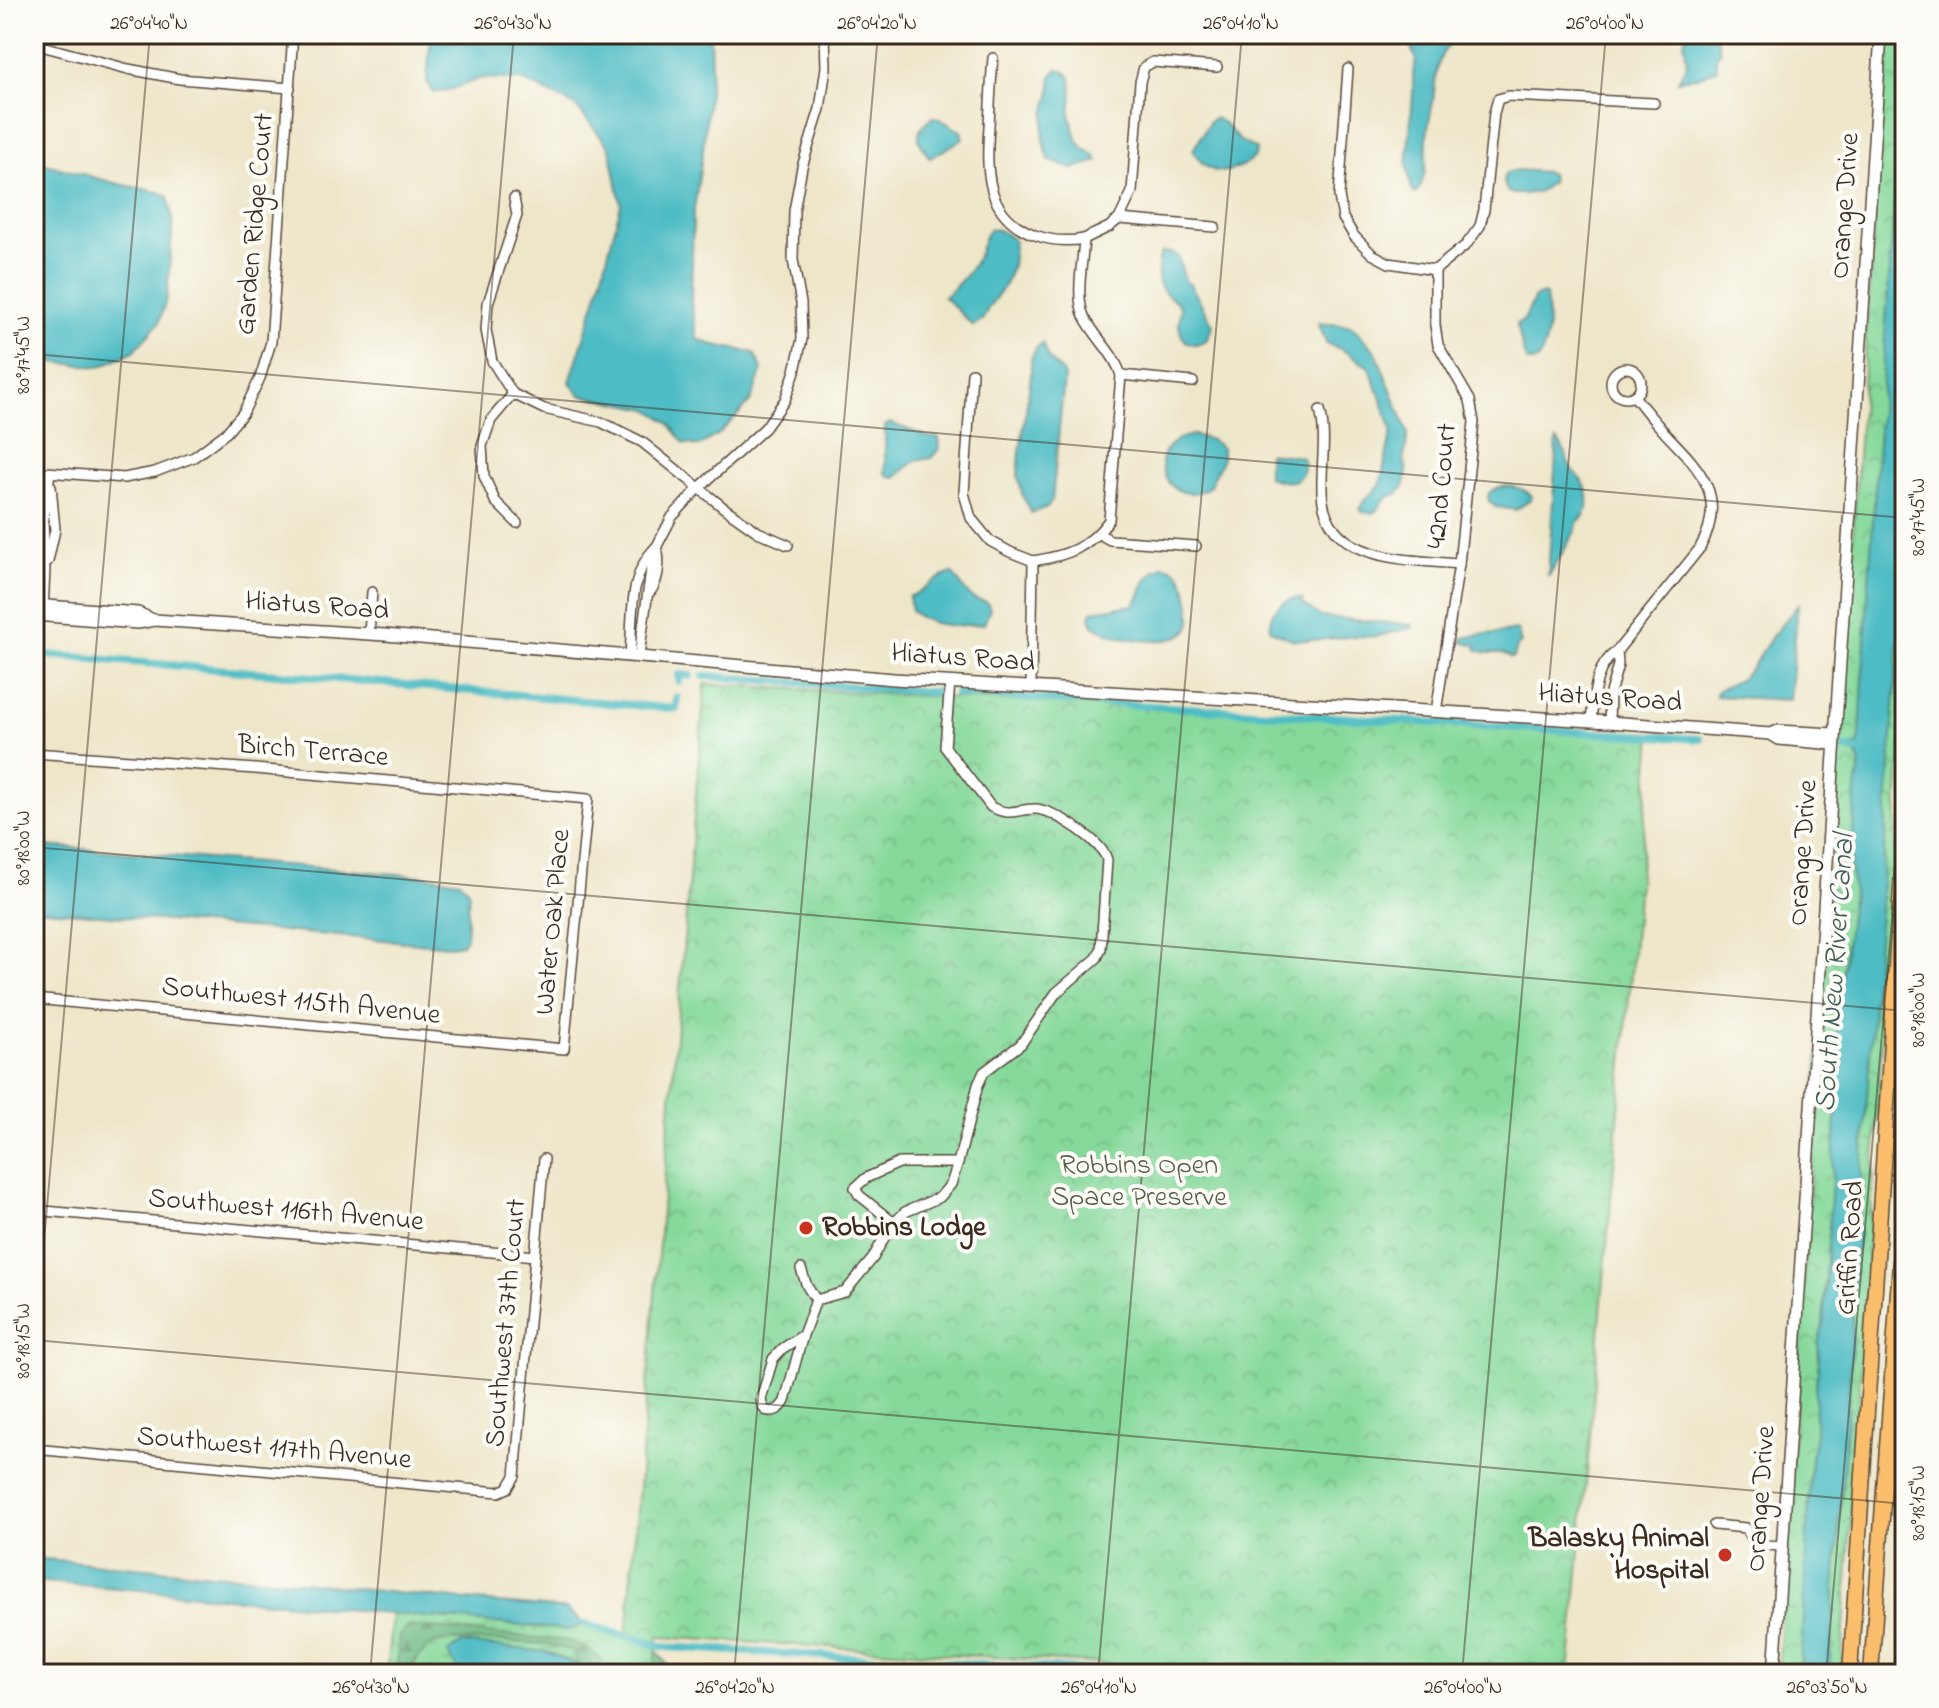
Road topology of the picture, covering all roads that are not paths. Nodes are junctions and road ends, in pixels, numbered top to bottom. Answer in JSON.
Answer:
{"nodes":[{"id":1,"x":293,"y":34,"type":"edge"},
{"id":2,"x":825,"y":34,"type":"edge"},
{"id":3,"x":1881,"y":34,"type":"edge"},
{"id":4,"x":34,"y":44,"type":"edge"},
{"id":5,"x":993,"y":58,"type":"dead end"},
{"id":6,"x":1217,"y":67,"type":"dead end"},
{"id":7,"x":1348,"y":69,"type":"dead end"},
{"id":8,"x":290,"y":88,"type":"junction"},
{"id":9,"x":1654,"y":103,"type":"dead end"},
{"id":10,"x":514,"y":198,"type":"dead end"},
{"id":11,"x":1119,"y":219,"type":"junction"},
{"id":12,"x":1215,"y":227,"type":"dead end"},
{"id":13,"x":1084,"y":239,"type":"junction"},
{"id":14,"x":1435,"y":270,"type":"junction"},
{"id":15,"x":972,"y":373,"type":"dead end"},
{"id":16,"x":1121,"y":375,"type":"junction"},
{"id":17,"x":1193,"y":382,"type":"dead end"},
{"id":18,"x":513,"y":394,"type":"junction"},
{"id":19,"x":1634,"y":396,"type":"dead end"},
{"id":20,"x":1320,"y":410,"type":"dead end"},
{"id":21,"x":35,"y":472,"type":"edge"},
{"id":22,"x":50,"y":473,"type":"junction"},
{"id":23,"x":700,"y":487,"type":"junction"},
{"id":24,"x":34,"y":504,"type":"edge"},
{"id":25,"x":38,"y":522,"type":"edge"},
{"id":26,"x":54,"y":522,"type":"junction"},
{"id":27,"x":517,"y":523,"type":"dead end"},
{"id":28,"x":1099,"y":534,"type":"junction"},
{"id":29,"x":788,"y":545,"type":"dead end"},
{"id":30,"x":657,"y":546,"type":"junction"},
{"id":31,"x":1196,"y":546,"type":"dead end"},
{"id":32,"x":1033,"y":561,"type":"junction"},
{"id":33,"x":1459,"y":564,"type":"junction"},
{"id":34,"x":45,"y":568,"type":"junction"},
{"id":35,"x":372,"y":592,"type":"dead end"},
{"id":36,"x":39,"y":610,"type":"edge"},
{"id":37,"x":369,"y":634,"type":"junction"},
{"id":38,"x":1617,"y":651,"type":"junction"},
{"id":39,"x":634,"y":655,"type":"junction"},
{"id":40,"x":950,"y":682,"type":"junction"},
{"id":41,"x":1031,"y":687,"type":"junction"},
{"id":42,"x":1436,"y":712,"type":"junction"},
{"id":43,"x":1591,"y":721,"type":"junction"},
{"id":44,"x":1609,"y":722,"type":"junction"},
{"id":45,"x":1834,"y":739,"type":"junction"},
{"id":46,"x":34,"y":753,"type":"edge"},
{"id":47,"x":588,"y":799,"type":"joint"},
{"id":48,"x":1905,"y":826,"type":"edge"},
{"id":49,"x":34,"y":999,"type":"edge"},
{"id":50,"x":564,"y":1049,"type":"joint"},
{"id":51,"x":544,"y":1159,"type":"dead end"},
{"id":52,"x":958,"y":1163,"type":"junction"},
{"id":53,"x":1905,"y":1192,"type":"edge"},
{"id":54,"x":34,"y":1210,"type":"edge"},
{"id":55,"x":894,"y":1223,"type":"junction"},
{"id":56,"x":535,"y":1256,"type":"junction"},
{"id":57,"x":801,"y":1269,"type":"dead end"},
{"id":58,"x":816,"y":1300,"type":"junction"},
{"id":59,"x":803,"y":1335,"type":"junction"},
{"id":60,"x":34,"y":1449,"type":"edge"},
{"id":61,"x":508,"y":1488,"type":"joint"},
{"id":62,"x":1714,"y":1525,"type":"dead end"},
{"id":63,"x":1783,"y":1546,"type":"junction"},
{"id":64,"x":1774,"y":1674,"type":"edge"},
{"id":65,"x":1850,"y":1674,"type":"edge"},
{"id":66,"x":1871,"y":1674,"type":"edge"}],
"edges":[{"from":1,"to":8,"type":"street","name":"Garden Ridge Court"},
{"from":2,"to":23,"type":"street"},
{"from":3,"to":45,"type":"street","name":"Orange Drive"},
{"from":4,"to":8,"type":"street"},
{"from":5,"to":13,"type":"street"},
{"from":6,"to":11,"type":"street"},
{"from":7,"to":14,"type":"street"},
{"from":8,"to":22,"type":"street","name":"Garden Ridge Court"},
{"from":9,"to":14,"type":"street"},
{"from":10,"to":18,"type":"street"},
{"from":11,"to":12,"type":"street"},
{"from":11,"to":13,"type":"street"},
{"from":13,"to":16,"type":"street"},
{"from":14,"to":33,"type":"street","name":"42nd Court"},
{"from":15,"to":32,"type":"street"},
{"from":16,"to":17,"type":"street"},
{"from":16,"to":28,"type":"street"},
{"from":18,"to":23,"type":"street"},
{"from":18,"to":27,"type":"street"},
{"from":19,"to":38,"type":"street"},
{"from":20,"to":33,"type":"street"},
{"from":21,"to":22,"type":"street","name":"Garden Ridge Court"},
{"from":21,"to":24,"type":"street"},
{"from":22,"to":25,"type":"street"},
{"from":22,"to":26,"type":"street"},
{"from":23,"to":29,"type":"street"},
{"from":23,"to":30,"type":"street"},
{"from":25,"to":26,"type":"street"},
{"from":25,"to":34,"type":"street"},
{"from":26,"to":34,"type":"street"},
{"from":28,"to":31,"type":"street"},
{"from":28,"to":32,"type":"street"},
{"from":30,"to":39,"type":"street"},
{"from":30,"to":39,"type":"street"},
{"from":32,"to":41,"type":"street"},
{"from":33,"to":42,"type":"street","name":"42nd Court"},
{"from":34,"to":36,"type":"street"},
{"from":35,"to":37,"type":"street"},
{"from":36,"to":37,"type":"street","name":"Hiatus Road"},
{"from":37,"to":39,"type":"street","name":"Hiatus Road"},
{"from":38,"to":43,"type":"street"},
{"from":38,"to":44,"type":"street"},
{"from":39,"to":40,"type":"street","name":"Hiatus Road"},
{"from":40,"to":41,"type":"street","name":"Hiatus Road"},
{"from":40,"to":52,"type":"street"},
{"from":41,"to":42,"type":"street","name":"Hiatus Road"},
{"from":42,"to":43,"type":"street","name":"Hiatus Road"},
{"from":43,"to":44,"type":"street","name":"Hiatus Road"},
{"from":44,"to":45,"type":"street","name":"Hiatus Road"},
{"from":45,"to":63,"type":"street","name":"Orange Drive"},
{"from":46,"to":47,"type":"street","name":"Birch Terrace"},
{"from":47,"to":50,"type":"street","name":"Water Oak Place"},
{"from":48,"to":65,"type":"main road","name":"Griffin Road"},
{"from":49,"to":50,"type":"street","name":"Southwest 115th Avenue"},
{"from":51,"to":56,"type":"street","name":"Southwest 37th Court"},
{"from":52,"to":55,"type":"street"},
{"from":52,"to":55,"type":"street"},
{"from":53,"to":66,"type":"main road","name":"Griffin Road"},
{"from":54,"to":56,"type":"street","name":"Southwest 116th Avenue"},
{"from":55,"to":58,"type":"street"},
{"from":56,"to":61,"type":"street","name":"Southwest 37th Court"},
{"from":57,"to":58,"type":"street"},
{"from":58,"to":59,"type":"street"},
{"from":59,"to":59,"type":"street"},
{"from":60,"to":61,"type":"street","name":"Southwest 117th Avenue"},
{"from":62,"to":63,"type":"street"},
{"from":63,"to":64,"type":"street","name":"Orange Drive"}]}
